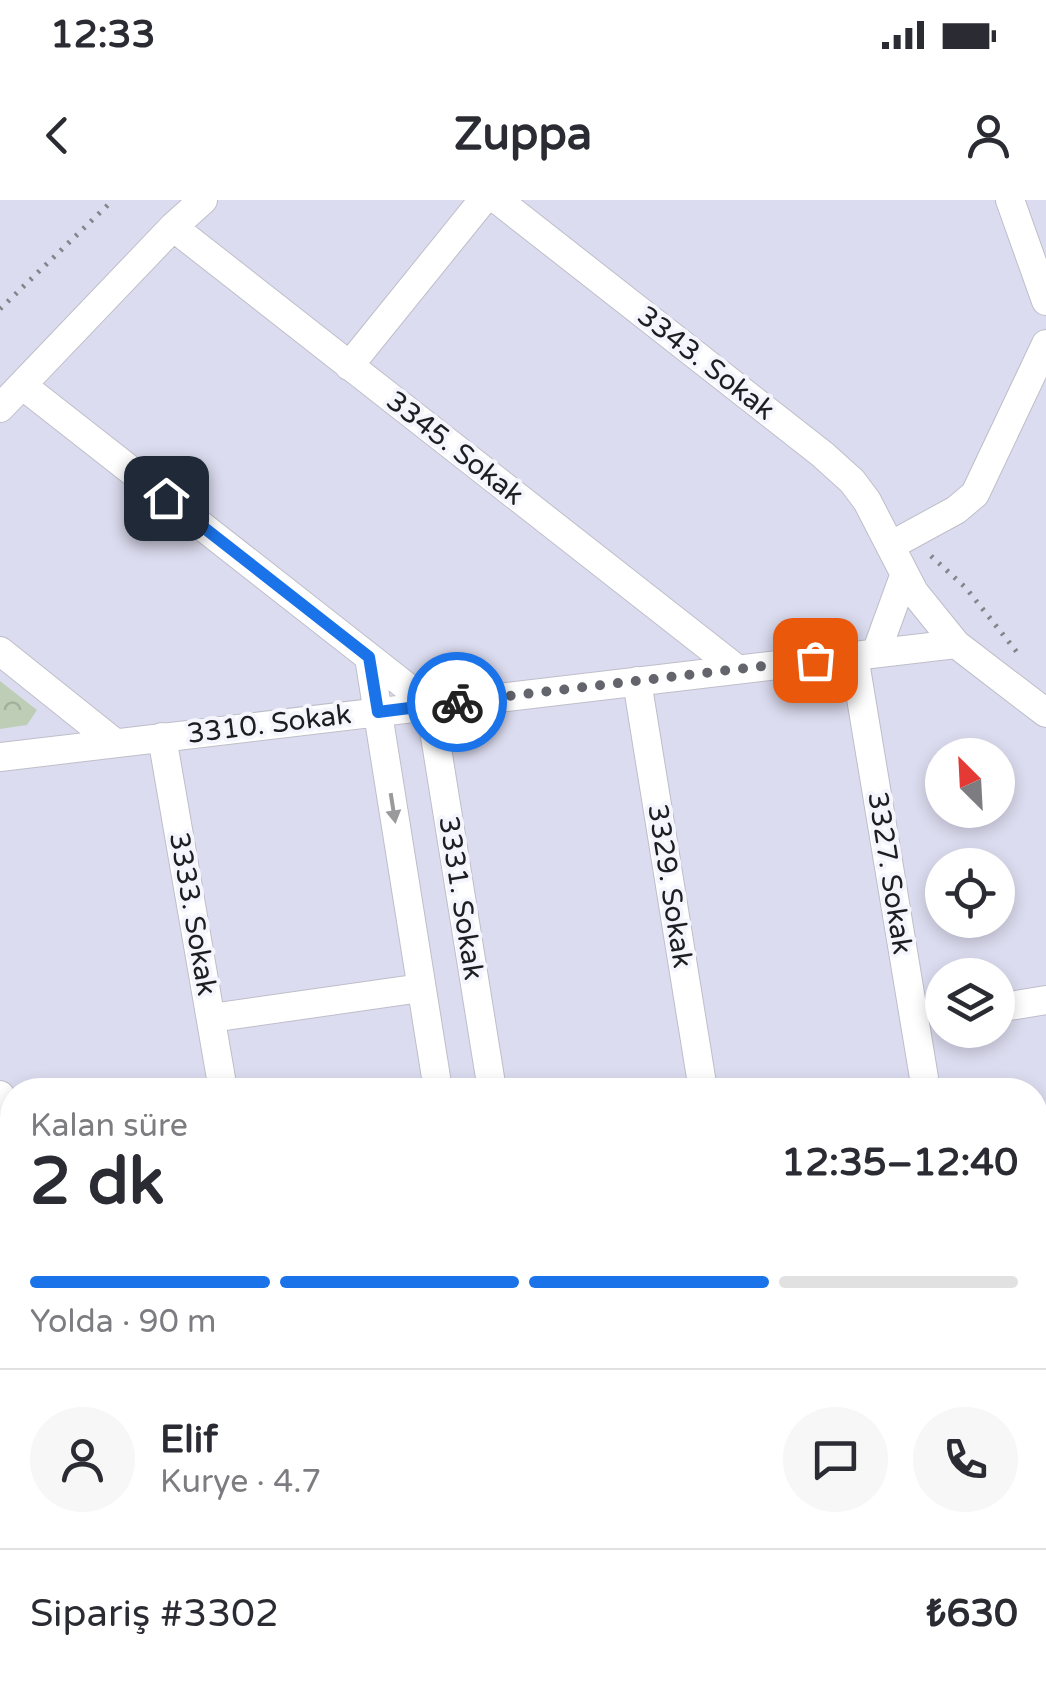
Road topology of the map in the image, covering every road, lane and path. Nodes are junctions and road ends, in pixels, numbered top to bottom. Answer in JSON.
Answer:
{"nodes":[{"id":1,"x":113,"y":200,"type":"edge"},
{"id":2,"x":203,"y":200,"type":"edge"},
{"id":3,"x":482,"y":200,"type":"edge"},
{"id":4,"x":498,"y":200,"type":"edge"},
{"id":5,"x":1010,"y":200,"type":"edge"},
{"id":6,"x":173,"y":227,"type":"junction"},
{"id":7,"x":1046,"y":301,"type":"edge"},
{"id":8,"x":0,"y":310,"type":"edge"},
{"id":9,"x":1046,"y":344,"type":"edge"},
{"id":10,"x":349,"y":366,"type":"junction"},
{"id":11,"x":22,"y":385,"type":"junction"},
{"id":12,"x":0,"y":408,"type":"edge"},
{"id":13,"x":900,"y":540,"type":"junction"},
{"id":14,"x":904,"y":576,"type":"junction"},
{"id":15,"x":956,"y":644,"type":"junction"},
{"id":16,"x":0,"y":651,"type":"edge"},
{"id":17,"x":865,"y":654,"type":"junction"},
{"id":18,"x":369,"y":657,"type":"junction"},
{"id":19,"x":1022,"y":659,"type":"dead end"},
{"id":20,"x":736,"y":670,"type":"junction"},
{"id":21,"x":636,"y":681,"type":"junction"},
{"id":22,"x":430,"y":705,"type":"junction"},
{"id":23,"x":378,"y":712,"type":"junction"},
{"id":24,"x":1046,"y":713,"type":"edge"},
{"id":25,"x":162,"y":737,"type":"junction"},
{"id":26,"x":115,"y":743,"type":"junction"},
{"id":27,"x":0,"y":756,"type":"edge"},
{"id":28,"x":422,"y":988,"type":"junction"},
{"id":29,"x":1046,"y":1000,"type":"edge"},
{"id":30,"x":925,"y":1003,"type":"edge"},
{"id":31,"x":1015,"y":1005,"type":"edge"},
{"id":32,"x":210,"y":1018,"type":"junction"},
{"id":33,"x":927,"y":1048,"type":"edge"},
{"id":34,"x":221,"y":1078,"type":"edge"},
{"id":35,"x":436,"y":1078,"type":"edge"},
{"id":36,"x":490,"y":1078,"type":"edge"},
{"id":37,"x":701,"y":1078,"type":"edge"},
{"id":38,"x":926,"y":1078,"type":"edge"}],
"edges":[{"from":1,"to":8,"type":"path"},
{"from":2,"to":6,"type":"street"},
{"from":3,"to":10,"type":"street"},
{"from":4,"to":13,"type":"street","name":"3343. Sokak"},
{"from":5,"to":7,"type":"street"},
{"from":6,"to":10,"type":"street","name":"3345. Sokak"},
{"from":6,"to":11,"type":"street"},
{"from":9,"to":13,"type":"street"},
{"from":10,"to":20,"type":"street","name":"3345. Sokak"},
{"from":11,"to":12,"type":"street"},
{"from":11,"to":18,"type":"street"},
{"from":13,"to":14,"type":"street","name":"3343. Sokak"},
{"from":13,"to":19,"type":"path"},
{"from":14,"to":15,"type":"street","name":"3343. Sokak"},
{"from":14,"to":17,"type":"street"},
{"from":15,"to":17,"type":"street","name":"3310. Sokak"},
{"from":15,"to":24,"type":"street","name":"3343. Sokak"},
{"from":16,"to":26,"type":"street"},
{"from":17,"to":20,"type":"street","name":"3310. Sokak"},
{"from":17,"to":30,"type":"street","name":"3327. Sokak"},
{"from":18,"to":22,"type":"street"},
{"from":18,"to":23,"type":"street","name":"3331. Sokak"},
{"from":20,"to":21,"type":"street","name":"3310. Sokak"},
{"from":21,"to":22,"type":"street","name":"3310. Sokak"},
{"from":21,"to":37,"type":"street","name":"3329. Sokak"},
{"from":22,"to":23,"type":"street","name":"3310. Sokak"},
{"from":22,"to":36,"type":"street","name":"3331. Sokak"},
{"from":23,"to":25,"type":"street","name":"3310. Sokak"},
{"from":23,"to":28,"type":"street","name":"3331. Sokak","one_way":true},
{"from":25,"to":26,"type":"street","name":"3310. Sokak"},
{"from":25,"to":32,"type":"street","name":"3333. Sokak"},
{"from":26,"to":27,"type":"street","name":"3310. Sokak"},
{"from":28,"to":32,"type":"street"},
{"from":28,"to":35,"type":"street","name":"3331. Sokak"},
{"from":29,"to":31,"type":"street"},
{"from":32,"to":34,"type":"street","name":"3333. Sokak"},
{"from":33,"to":38,"type":"street","name":"3327. Sokak"}]}
